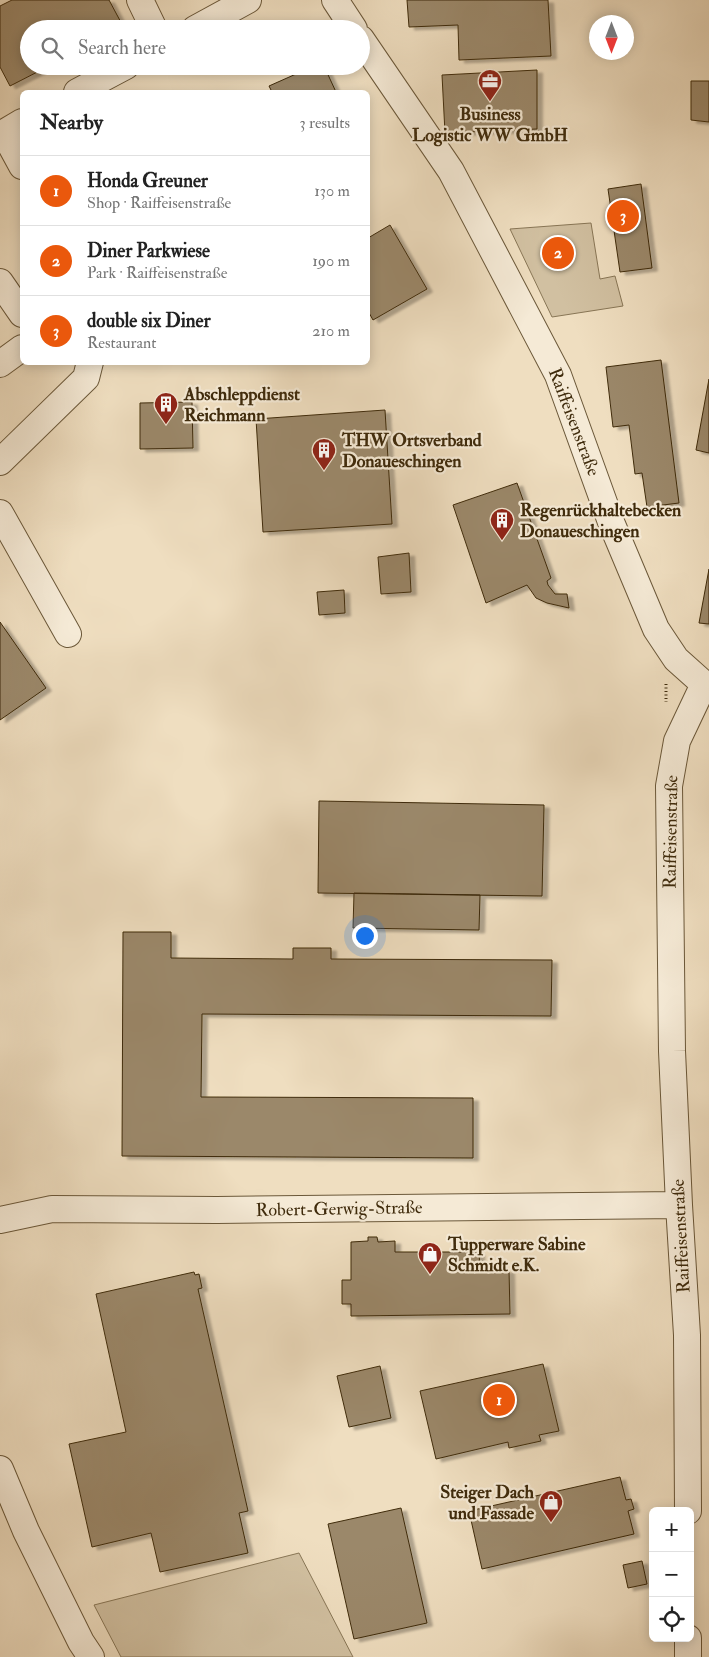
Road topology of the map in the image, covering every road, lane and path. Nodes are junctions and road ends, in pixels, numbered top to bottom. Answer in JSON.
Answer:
{"nodes":[{"id":1,"x":140,"y":0,"type":"edge"},
{"id":2,"x":248,"y":0,"type":"edge"},
{"id":3,"x":334,"y":0,"type":"edge"},
{"id":4,"x":150,"y":20,"type":"edge"},
{"id":5,"x":211,"y":20,"type":"edge"},
{"id":6,"x":348,"y":20,"type":"edge"},
{"id":7,"x":370,"y":52,"type":"edge"},
{"id":8,"x":109,"y":75,"type":"edge"},
{"id":9,"x":82,"y":90,"type":"edge"},
{"id":10,"x":9,"y":130,"type":"edge"},
{"id":11,"x":20,"y":160,"type":"edge"},
{"id":12,"x":0,"y":282,"type":"edge"},
{"id":13,"x":20,"y":311,"type":"edge"},
{"id":14,"x":20,"y":349,"type":"edge"},
{"id":15,"x":0,"y":364,"type":"edge"},
{"id":16,"x":89,"y":365,"type":"edge"},
{"id":17,"x":0,"y":462,"type":"edge"},
{"id":18,"x":0,"y":513,"type":"edge"},
{"id":19,"x":68,"y":634,"type":"dead end"},
{"id":20,"x":666,"y":677,"type":"dead end"},
{"id":21,"x":706,"y":685,"type":"edge"},
{"id":22,"x":664,"y":709,"type":"dead end"},
{"id":23,"x":679,"y":1205,"type":"junction"},
{"id":24,"x":0,"y":1220,"type":"edge"},
{"id":25,"x":698,"y":1336,"type":"edge"},
{"id":26,"x":0,"y":1470,"type":"edge"},
{"id":27,"x":688,"y":1507,"type":"edge"},
{"id":28,"x":688,"y":1642,"type":"edge"},
{"id":29,"x":91,"y":1657,"type":"edge"},
{"id":30,"x":688,"y":1657,"type":"edge"}],
"edges":[{"from":1,"to":4,"type":"street"},
{"from":2,"to":5,"type":"street"},
{"from":3,"to":6,"type":"street"},
{"from":7,"to":21,"type":"street","name":"Raiffeisenstraße"},
{"from":8,"to":9,"type":"street"},
{"from":10,"to":11,"type":"street"},
{"from":12,"to":13,"type":"street"},
{"from":14,"to":15,"type":"street"},
{"from":16,"to":17,"type":"street"},
{"from":18,"to":19,"type":"street"},
{"from":20,"to":22,"type":"path"},
{"from":21,"to":23,"type":"street","name":"Raiffeisenstraße"},
{"from":23,"to":24,"type":"street","name":"Robert-Gerwig-Straße"},
{"from":23,"to":25,"type":"street","name":"Raiffeisenstraße"},
{"from":25,"to":27,"type":"street","name":"Raiffeisenstraße"},
{"from":26,"to":29,"type":"street"},
{"from":28,"to":30,"type":"street"}]}
